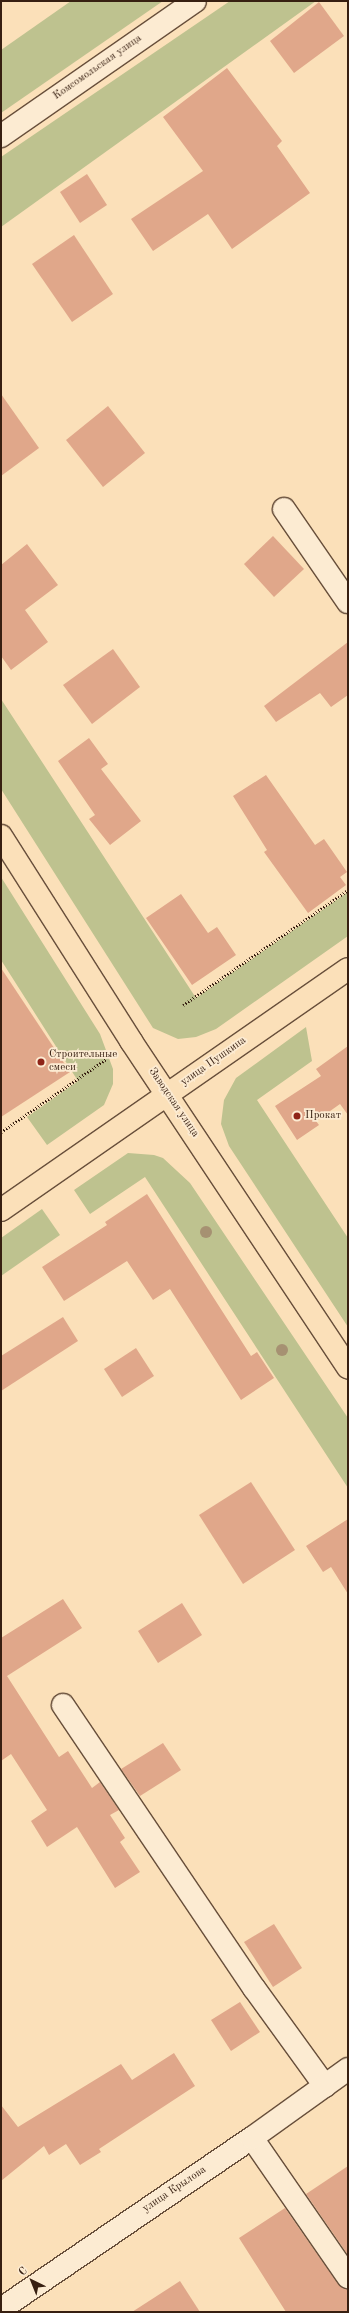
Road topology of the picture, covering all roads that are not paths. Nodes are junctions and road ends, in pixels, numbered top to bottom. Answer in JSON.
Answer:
{"nodes":[{"id":1,"x":195,"y":1,"type":"edge"},
{"id":2,"x":1,"y":136,"type":"edge"},
{"id":3,"x":284,"y":509,"type":"dead end"},
{"id":4,"x":348,"y":602,"type":"edge"},
{"id":5,"x":1,"y":836,"type":"edge"},
{"id":6,"x":348,"y":969,"type":"edge"},
{"id":7,"x":168,"y":1095,"type":"junction"},
{"id":8,"x":1,"y":1210,"type":"edge"},
{"id":9,"x":348,"y":1368,"type":"edge"},
{"id":10,"x":63,"y":1705,"type":"dead end"},
{"id":11,"x":348,"y":2069,"type":"edge"},
{"id":12,"x":324,"y":2086,"type":"junction"},
{"id":13,"x":252,"y":2138,"type":"junction"},
{"id":14,"x":348,"y":2277,"type":"edge"},
{"id":15,"x":1,"y":2309,"type":"edge"}],
"edges":[{"from":1,"to":2,"type":"street","name":"Комсомольская улица"},
{"from":3,"to":4,"type":"street"},
{"from":5,"to":7,"type":"main road","name":"Заводская улица"},
{"from":6,"to":7,"type":"main road","name":"улица Пушкина"},
{"from":7,"to":8,"type":"main road","name":"улица Пушкина"},
{"from":7,"to":9,"type":"main road","name":"Заводская улица"},
{"from":10,"to":12,"type":"street"},
{"from":11,"to":12,"type":"street","name":"улица Крылова"},
{"from":12,"to":13,"type":"street","name":"улица Крылова"},
{"from":13,"to":14,"type":"street"},
{"from":13,"to":15,"type":"street","name":"улица Крылова"}]}
